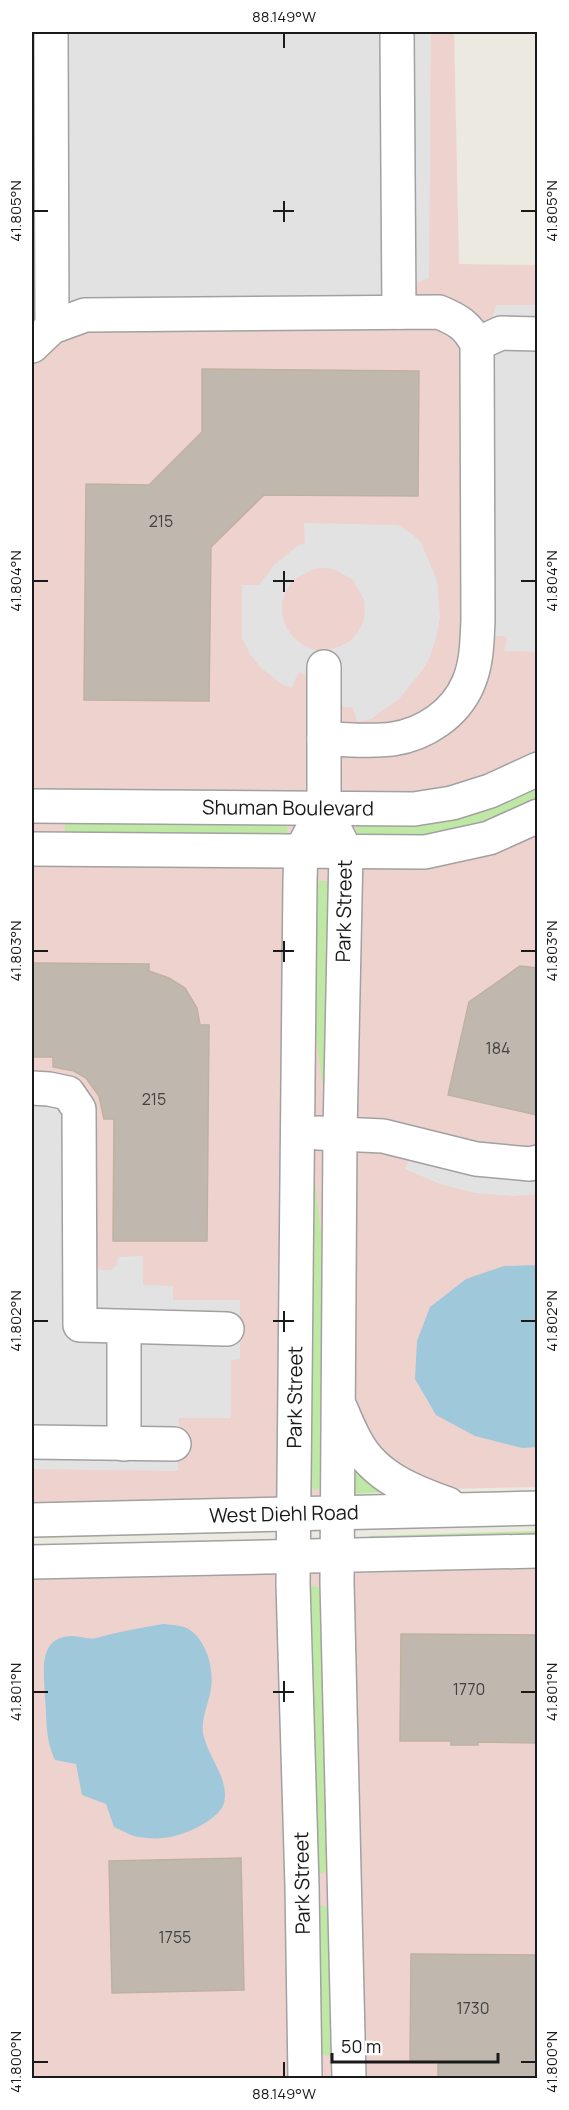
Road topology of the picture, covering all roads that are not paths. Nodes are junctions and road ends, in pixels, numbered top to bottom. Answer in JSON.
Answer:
{"nodes":[{"id":1,"x":51,"y":32,"type":"edge"},
{"id":2,"x":397,"y":32,"type":"edge"},
{"id":3,"x":399,"y":312,"type":"junction"},
{"id":4,"x":537,"y":334,"type":"edge"},
{"id":5,"x":42,"y":337,"type":"edge"},
{"id":6,"x":477,"y":344,"type":"junction"},
{"id":7,"x":324,"y":667,"type":"dead end"},
{"id":8,"x":324,"y":739,"type":"junction"},
{"id":9,"x":537,"y":769,"type":"edge"},
{"id":10,"x":32,"y":806,"type":"edge"},
{"id":11,"x":324,"y":808,"type":"junction"},
{"id":12,"x":537,"y":816,"type":"edge"},
{"id":13,"x":32,"y":849,"type":"edge"},
{"id":14,"x":301,"y":851,"type":"junction"},
{"id":15,"x":346,"y":852,"type":"junction"},
{"id":16,"x":32,"y":1088,"type":"edge"},
{"id":17,"x":340,"y":1133,"type":"junction"},
{"id":18,"x":298,"y":1134,"type":"junction"},
{"id":19,"x":537,"y":1162,"type":"edge"},
{"id":20,"x":124,"y":1327,"type":"junction"},
{"id":21,"x":227,"y":1329,"type":"dead end"},
{"id":22,"x":339,"y":1403,"type":"junction"},
{"id":23,"x":32,"y":1442,"type":"edge"},
{"id":24,"x":124,"y":1444,"type":"junction"},
{"id":25,"x":174,"y":1444,"type":"dead end"},
{"id":26,"x":537,"y":1508,"type":"edge"},
{"id":27,"x":464,"y":1509,"type":"junction"},
{"id":28,"x":338,"y":1513,"type":"junction"},
{"id":29,"x":295,"y":1514,"type":"junction"},
{"id":30,"x":32,"y":1520,"type":"edge"},
{"id":31,"x":537,"y":1551,"type":"edge"},
{"id":32,"x":338,"y":1555,"type":"junction"},
{"id":33,"x":294,"y":1556,"type":"junction"},
{"id":34,"x":32,"y":1562,"type":"edge"},
{"id":35,"x":306,"y":2079,"type":"edge"},
{"id":36,"x":349,"y":2079,"type":"edge"}],
"edges":[{"from":1,"to":5,"type":"street"},
{"from":2,"to":3,"type":"street"},
{"from":3,"to":5,"type":"street"},
{"from":3,"to":6,"type":"street"},
{"from":4,"to":6,"type":"street"},
{"from":6,"to":8,"type":"street"},
{"from":7,"to":8,"type":"street"},
{"from":8,"to":11,"type":"street"},
{"from":9,"to":11,"type":"street","name":"Shuman Boulevard"},
{"from":10,"to":11,"type":"street","name":"Shuman Boulevard"},
{"from":11,"to":14,"type":"street","name":"Park Street"},
{"from":11,"to":15,"type":"street","name":"Park Street"},
{"from":12,"to":15,"type":"street"},
{"from":13,"to":14,"type":"street"},
{"from":14,"to":15,"type":"street"},
{"from":14,"to":18,"type":"street","name":"Park Street"},
{"from":15,"to":17,"type":"street","name":"Park Street"},
{"from":16,"to":20,"type":"street"},
{"from":17,"to":18,"type":"street"},
{"from":17,"to":19,"type":"street"},
{"from":17,"to":22,"type":"street","name":"Park Street"},
{"from":18,"to":29,"type":"street","name":"Park Street"},
{"from":20,"to":21,"type":"street"},
{"from":20,"to":24,"type":"street"},
{"from":22,"to":27,"type":"street"},
{"from":22,"to":28,"type":"street","name":"Park Street"},
{"from":23,"to":24,"type":"street"},
{"from":24,"to":25,"type":"street"},
{"from":26,"to":27,"type":"street","name":"West Diehl Road"},
{"from":27,"to":28,"type":"street","name":"West Diehl Road"},
{"from":28,"to":29,"type":"street","name":"West Diehl Road"},
{"from":28,"to":32,"type":"street","name":"Park Street"},
{"from":29,"to":30,"type":"street","name":"West Diehl Road"},
{"from":29,"to":33,"type":"street","name":"Park Street"},
{"from":31,"to":32,"type":"street"},
{"from":32,"to":33,"type":"street"},
{"from":32,"to":36,"type":"street","name":"Park Street"},
{"from":33,"to":34,"type":"street"},
{"from":33,"to":35,"type":"street","name":"Park Street"}]}
